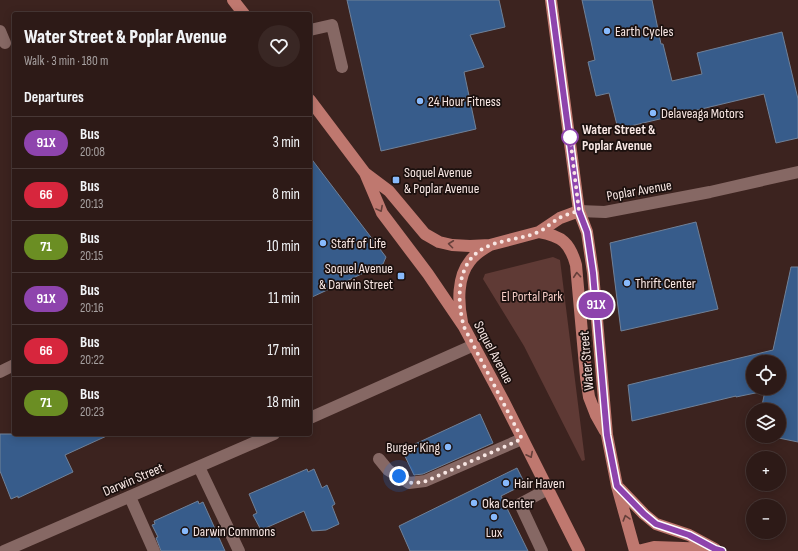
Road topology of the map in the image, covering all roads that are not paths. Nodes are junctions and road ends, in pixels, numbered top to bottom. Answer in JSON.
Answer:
{"nodes":[{"id":1,"x":233,"y":0,"type":"edge"},
{"id":2,"x":551,"y":0,"type":"edge"},
{"id":3,"x":242,"y":12,"type":"edge"},
{"id":4,"x":312,"y":29,"type":"edge"},
{"id":5,"x":0,"y":31,"type":"edge"},
{"id":6,"x":5,"y":43,"type":"dead end"},
{"id":7,"x":342,"y":67,"type":"dead end"},
{"id":8,"x":312,"y":103,"type":"edge"},
{"id":9,"x":798,"y":172,"type":"edge"},
{"id":10,"x":365,"y":173,"type":"junction"},
{"id":11,"x":579,"y":211,"type":"junction"},
{"id":12,"x":539,"y":232,"type":"junction"},
{"id":13,"x":490,"y":245,"type":"junction"},
{"id":14,"x":464,"y":327,"type":"junction"},
{"id":15,"x":474,"y":345,"type":"junction"},
{"id":16,"x":12,"y":366,"type":"edge"},
{"id":17,"x":0,"y":372,"type":"edge"},
{"id":18,"x":312,"y":417,"type":"edge"},
{"id":19,"x":607,"y":435,"type":"junction"},
{"id":20,"x":269,"y":436,"type":"edge"},
{"id":21,"x":522,"y":439,"type":"junction"},
{"id":22,"x":379,"y":459,"type":"dead end"},
{"id":23,"x":199,"y":467,"type":"junction"},
{"id":24,"x":617,"y":486,"type":"junction"},
{"id":25,"x":548,"y":489,"type":"junction"},
{"id":26,"x":130,"y":497,"type":"junction"},
{"id":27,"x":719,"y":550,"type":"edge"},
{"id":28,"x":4,"y":551,"type":"edge"},
{"id":29,"x":154,"y":551,"type":"edge"},
{"id":30,"x":239,"y":551,"type":"edge"},
{"id":31,"x":542,"y":551,"type":"edge"},
{"id":32,"x":579,"y":551,"type":"edge"},
{"id":33,"x":636,"y":551,"type":"edge"}],
"edges":[{"from":1,"to":3,"type":"main road"},
{"from":2,"to":11,"type":"main road","name":"Water Street"},
{"from":4,"to":7,"type":"street"},
{"from":5,"to":6,"type":"street"},
{"from":8,"to":10,"type":"main road","name":"Soquel Avenue"},
{"from":9,"to":11,"type":"street","name":"Poplar Avenue"},
{"from":13,"to":10,"type":"main road","one_way":true},
{"from":10,"to":14,"type":"main road","name":"Soquel Avenue","one_way":true},
{"from":11,"to":12,"type":"main road","name":"Poplar Avenue"},
{"from":11,"to":19,"type":"main road","name":"Water Street"},
{"from":12,"to":13,"type":"main road","name":"Poplar Avenue"},
{"from":19,"to":12,"type":"main road","one_way":true},
{"from":13,"to":14,"type":"main road"},
{"from":14,"to":15,"type":"main road","name":"Soquel Avenue"},
{"from":15,"to":18,"type":"street"},
{"from":15,"to":21,"type":"main road","name":"Soquel Avenue"},
{"from":16,"to":17,"type":"street"},
{"from":19,"to":24,"type":"main road","name":"Water Street"},
{"from":20,"to":23,"type":"street","name":"Darwin Street"},
{"from":21,"to":22,"type":"street"},
{"from":21,"to":25,"type":"main road","name":"Soquel Avenue","one_way":true},
{"from":23,"to":26,"type":"street","name":"Darwin Street"},
{"from":23,"to":30,"type":"street"},
{"from":24,"to":27,"type":"main road"},
{"from":33,"to":24,"type":"main road","name":"Water Street","one_way":true},
{"from":25,"to":31,"type":"street"},
{"from":25,"to":32,"type":"main road","name":"Soquel Avenue"},
{"from":26,"to":28,"type":"street","name":"Darwin Street"},
{"from":26,"to":29,"type":"street"},
{"from":27,"to":33,"type":"main road"}]}
